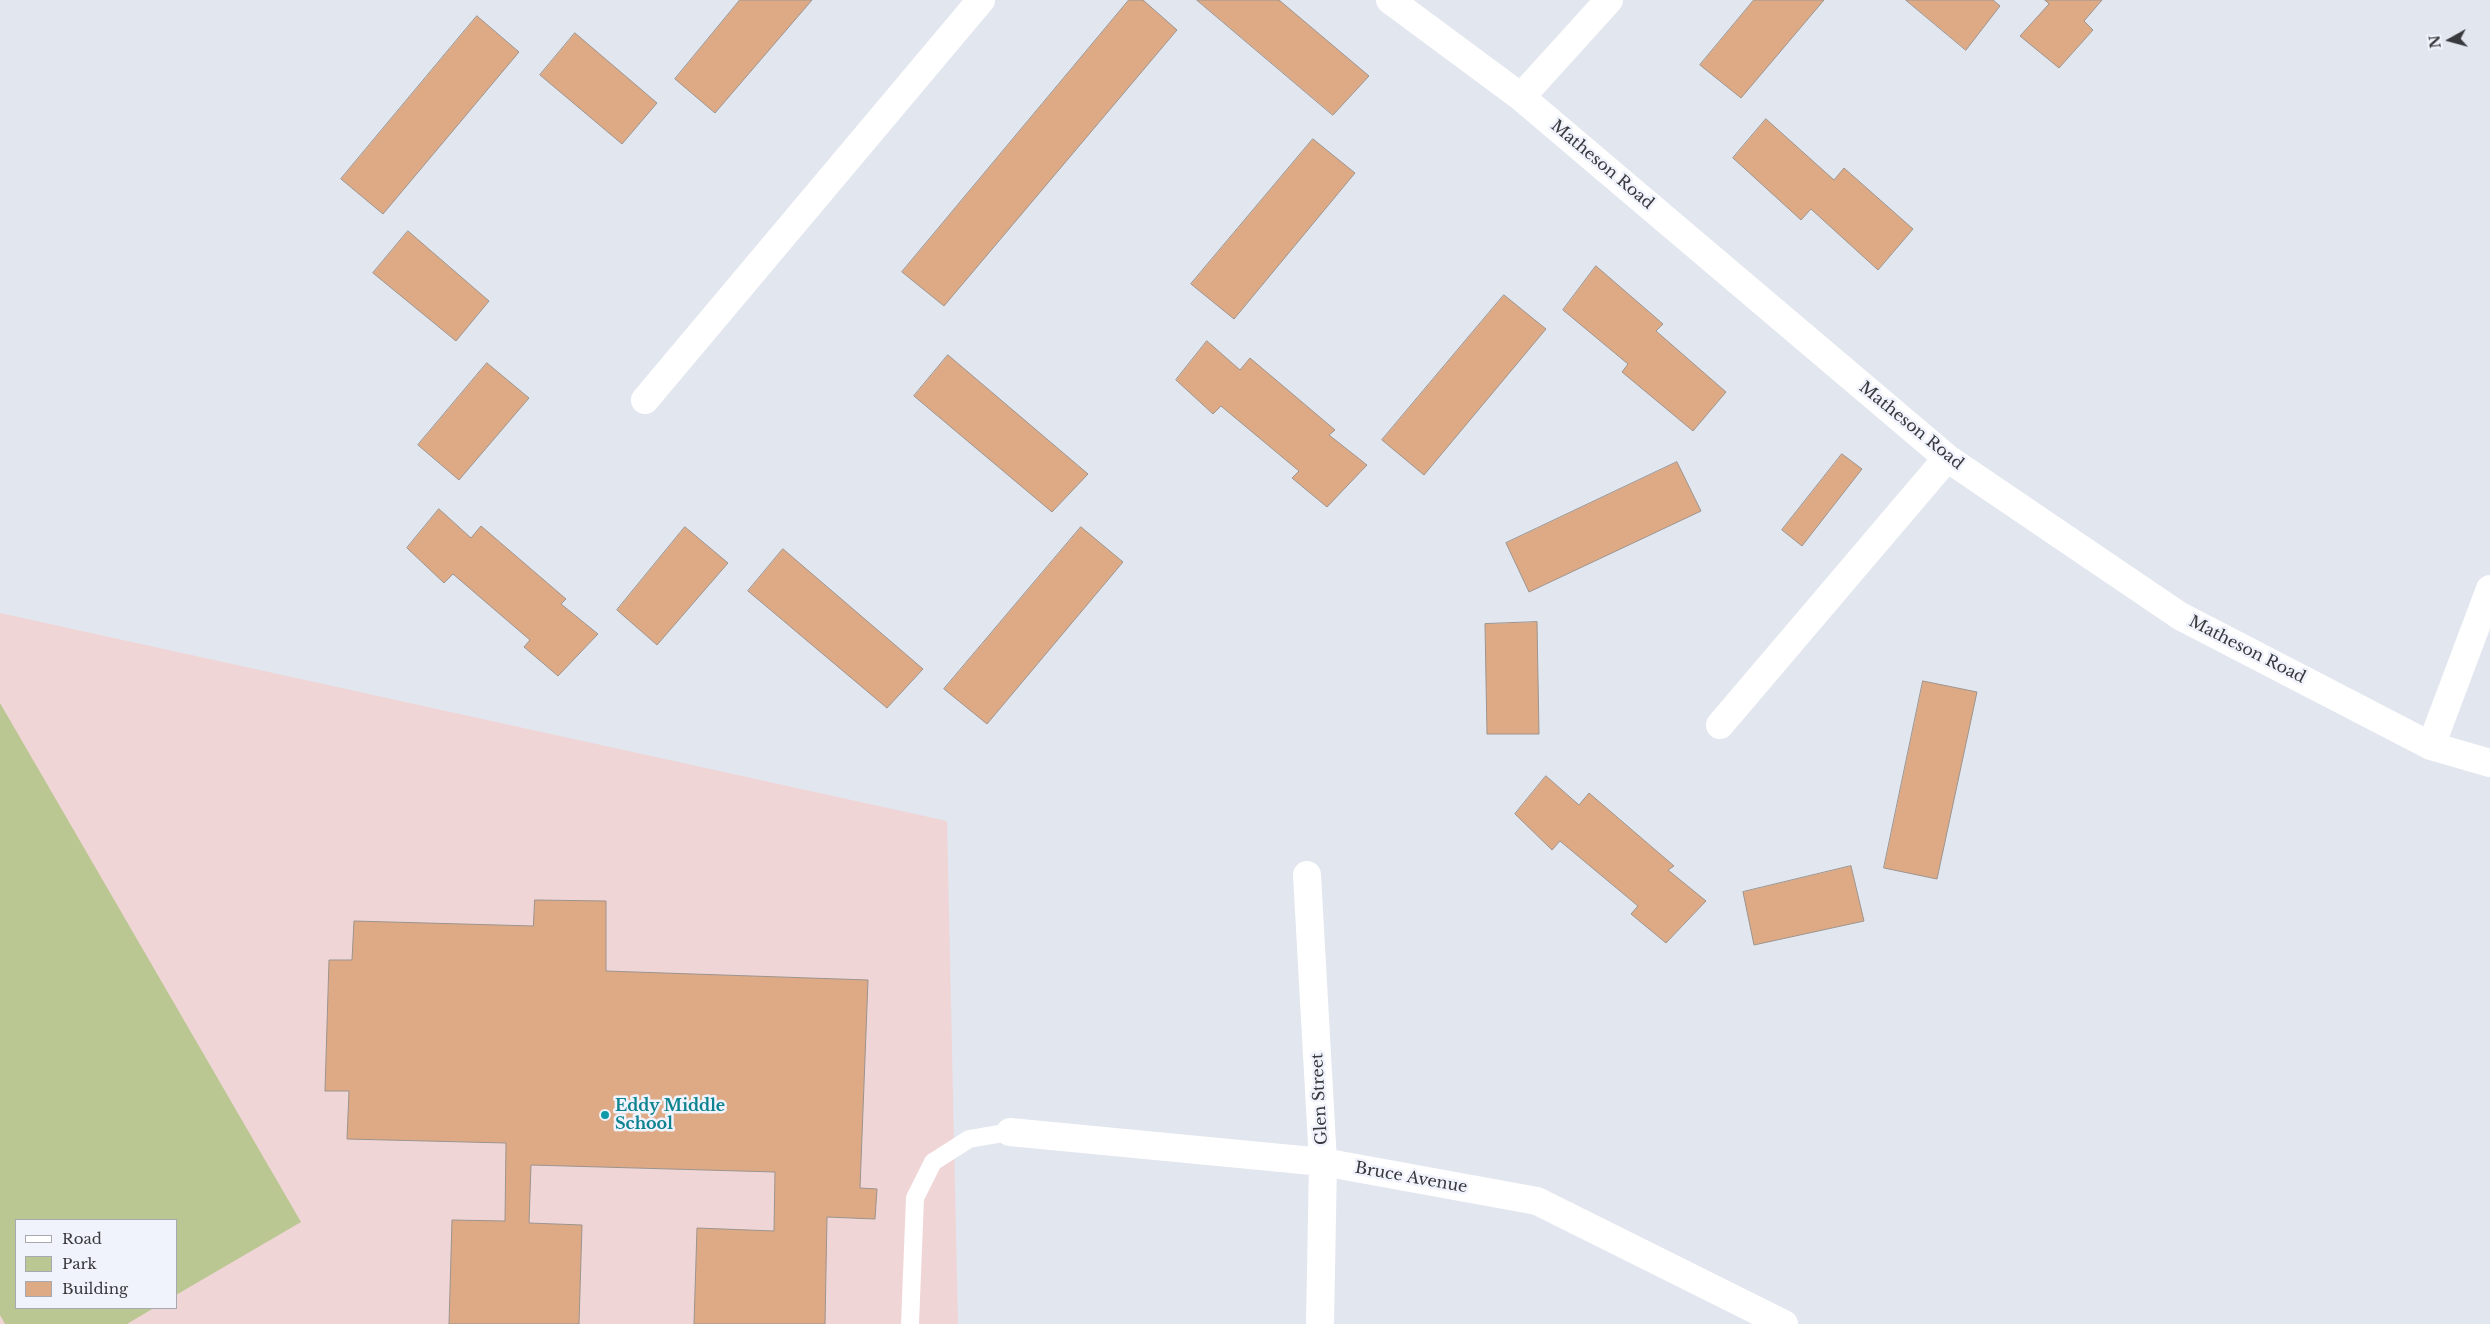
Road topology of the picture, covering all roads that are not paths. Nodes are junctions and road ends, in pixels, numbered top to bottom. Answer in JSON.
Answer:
{"nodes":[{"id":1,"x":981,"y":0,"type":"edge"},
{"id":2,"x":1390,"y":0,"type":"edge"},
{"id":3,"x":1609,"y":0,"type":"edge"},
{"id":4,"x":1521,"y":97,"type":"junction"},
{"id":5,"x":645,"y":400,"type":"dead end"},
{"id":6,"x":1947,"y":458,"type":"junction"},
{"id":7,"x":2490,"y":589,"type":"edge"},
{"id":8,"x":1720,"y":725,"type":"dead end"},
{"id":9,"x":2431,"y":746,"type":"junction"},
{"id":10,"x":2490,"y":762,"type":"edge"},
{"id":11,"x":1307,"y":875,"type":"dead end"},
{"id":12,"x":1010,"y":1132,"type":"joint"},
{"id":13,"x":1323,"y":1162,"type":"junction"},
{"id":14,"x":910,"y":1324,"type":"edge"},
{"id":15,"x":1320,"y":1324,"type":"edge"},
{"id":16,"x":1784,"y":1324,"type":"edge"}],
"edges":[{"from":1,"to":5,"type":"street"},
{"from":2,"to":4,"type":"street","name":"Matheson Road"},
{"from":3,"to":4,"type":"street"},
{"from":4,"to":6,"type":"street","name":"Matheson Road"},
{"from":6,"to":8,"type":"street"},
{"from":6,"to":9,"type":"street","name":"Matheson Road"},
{"from":7,"to":9,"type":"street"},
{"from":9,"to":10,"type":"street","name":"Matheson Road"},
{"from":11,"to":13,"type":"street","name":"Glen Street"},
{"from":12,"to":13,"type":"street","name":"Bruce Avenue"},
{"from":12,"to":14,"type":"lane"},
{"from":13,"to":15,"type":"street","name":"Glen Street"},
{"from":13,"to":16,"type":"street","name":"Bruce Avenue"}]}
